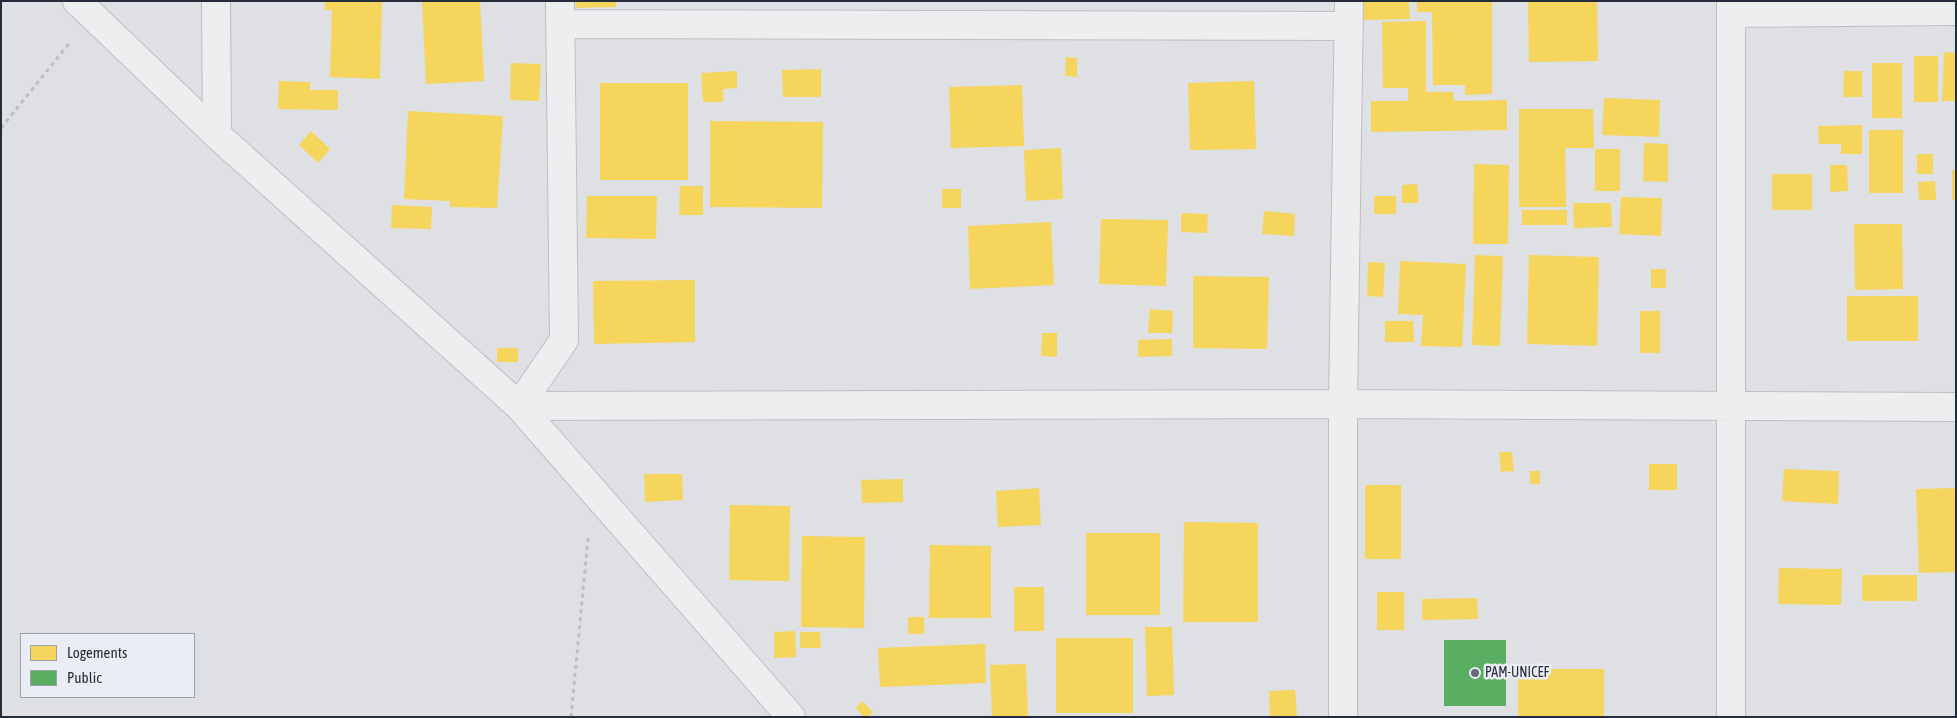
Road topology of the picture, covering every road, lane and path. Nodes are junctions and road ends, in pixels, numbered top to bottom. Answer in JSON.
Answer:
{"nodes":[{"id":1,"x":216,"y":1,"type":"edge"},
{"id":2,"x":1731,"y":7,"type":"edge"},
{"id":3,"x":84,"y":8,"type":"edge"},
{"id":4,"x":1956,"y":11,"type":"edge"},
{"id":5,"x":560,"y":13,"type":"edge"},
{"id":6,"x":1349,"y":14,"type":"edge"},
{"id":7,"x":1,"y":128,"type":"edge"},
{"id":8,"x":216,"y":135,"type":"junction"},
{"id":9,"x":1343,"y":404,"type":"junction"},
{"id":10,"x":1731,"y":405,"type":"junction"},
{"id":11,"x":519,"y":406,"type":"junction"},
{"id":12,"x":1956,"y":407,"type":"edge"},
{"id":13,"x":592,"y":489,"type":"junction"},
{"id":14,"x":571,"y":717,"type":"edge"},
{"id":15,"x":791,"y":717,"type":"edge"},
{"id":16,"x":1343,"y":717,"type":"edge"},
{"id":17,"x":1731,"y":717,"type":"edge"}],
"edges":[{"from":1,"to":8,"type":"street"},
{"from":2,"to":4,"type":"street"},
{"from":2,"to":10,"type":"street"},
{"from":3,"to":7,"type":"path"},
{"from":3,"to":8,"type":"street"},
{"from":5,"to":6,"type":"street"},
{"from":5,"to":11,"type":"street"},
{"from":6,"to":9,"type":"street"},
{"from":8,"to":11,"type":"street"},
{"from":9,"to":10,"type":"street"},
{"from":9,"to":11,"type":"street"},
{"from":9,"to":16,"type":"street"},
{"from":10,"to":12,"type":"street"},
{"from":10,"to":17,"type":"street"},
{"from":11,"to":13,"type":"street"},
{"from":13,"to":14,"type":"path"},
{"from":13,"to":15,"type":"street"}]}
